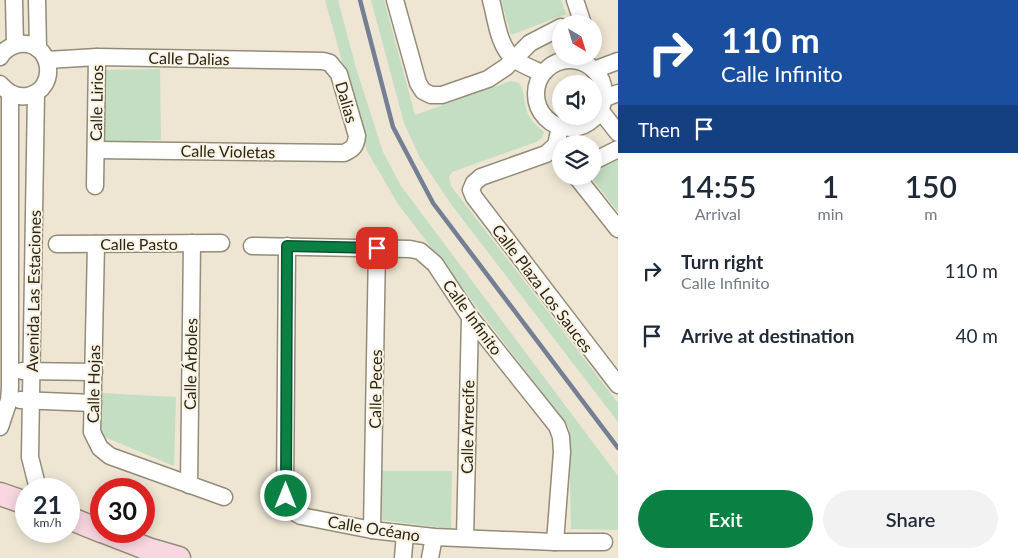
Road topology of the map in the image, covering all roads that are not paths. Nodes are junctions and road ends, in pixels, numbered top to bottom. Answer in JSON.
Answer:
{"nodes":[{"id":1,"x":14,"y":0,"type":"edge"},
{"id":2,"x":37,"y":0,"type":"edge"},
{"id":3,"x":394,"y":0,"type":"edge"},
{"id":4,"x":491,"y":0,"type":"edge"},
{"id":5,"x":575,"y":0,"type":"edge"},
{"id":6,"x":577,"y":15,"type":"edge"},
{"id":7,"x":552,"y":32,"type":"edge"},
{"id":8,"x":15,"y":45,"type":"junction"},
{"id":9,"x":42,"y":54,"type":"junction"},
{"id":10,"x":0,"y":57,"type":"edge"},
{"id":11,"x":97,"y":57,"type":"junction"},
{"id":12,"x":514,"y":59,"type":"junction"},
{"id":13,"x":618,"y":61,"type":"edge"},
{"id":14,"x":330,"y":63,"type":"joint"},
{"id":15,"x":554,"y":65,"type":"edge"},
{"id":16,"x":588,"y":65,"type":"edge"},
{"id":17,"x":594,"y":70,"type":"junction"},
{"id":18,"x":542,"y":73,"type":"junction"},
{"id":19,"x":3,"y":87,"type":"edge"},
{"id":20,"x":36,"y":93,"type":"junction"},
{"id":21,"x":607,"y":100,"type":"edge"},
{"id":22,"x":566,"y":128,"type":"junction"},
{"id":23,"x":618,"y":133,"type":"edge"},
{"id":24,"x":566,"y":135,"type":"edge"},
{"id":25,"x":356,"y":144,"type":"joint"},
{"id":26,"x":618,"y":149,"type":"edge"},
{"id":27,"x":96,"y":150,"type":"junction"},
{"id":28,"x":602,"y":157,"type":"edge"},
{"id":29,"x":583,"y":185,"type":"edge"},
{"id":30,"x":95,"y":186,"type":"dead end"},
{"id":31,"x":618,"y":228,"type":"edge"},
{"id":32,"x":192,"y":243,"type":"junction"},
{"id":33,"x":222,"y":243,"type":"dead end"},
{"id":34,"x":57,"y":244,"type":"dead end"},
{"id":35,"x":96,"y":244,"type":"junction"},
{"id":36,"x":252,"y":246,"type":"dead end"},
{"id":37,"x":287,"y":246,"type":"junction"},
{"id":38,"x":377,"y":248,"type":"junction"},
{"id":39,"x":470,"y":317,"type":"junction"},
{"id":40,"x":10,"y":370,"type":"junction"},
{"id":41,"x":32,"y":371,"type":"junction"},
{"id":42,"x":94,"y":372,"type":"junction"},
{"id":43,"x":618,"y":385,"type":"edge"},
{"id":44,"x":9,"y":400,"type":"junction"},
{"id":45,"x":31,"y":400,"type":"junction"},
{"id":46,"x":93,"y":404,"type":"junction"},
{"id":47,"x":0,"y":427,"type":"edge"},
{"id":48,"x":35,"y":478,"type":"edge"},
{"id":49,"x":189,"y":485,"type":"junction"},
{"id":50,"x":0,"y":494,"type":"edge"},
{"id":51,"x":224,"y":497,"type":"dead end"},
{"id":52,"x":15,"y":499,"type":"edge"},
{"id":53,"x":372,"y":530,"type":"junction"},
{"id":54,"x":405,"y":534,"type":"junction"},
{"id":55,"x":434,"y":537,"type":"junction"},
{"id":56,"x":464,"y":538,"type":"junction"},
{"id":57,"x":555,"y":542,"type":"junction"},
{"id":58,"x":604,"y":542,"type":"dead end"},
{"id":59,"x":125,"y":543,"type":"edge"},
{"id":60,"x":147,"y":554,"type":"edge"},
{"id":61,"x":179,"y":558,"type":"edge"},
{"id":62,"x":403,"y":558,"type":"edge"},
{"id":63,"x":430,"y":558,"type":"edge"}],
"edges":[{"from":1,"to":8,"type":"street"},
{"from":2,"to":9,"type":"street"},
{"from":3,"to":12,"type":"street"},
{"from":4,"to":12,"type":"street"},
{"from":5,"to":6,"type":"street"},
{"from":7,"to":12,"type":"street"},
{"from":8,"to":9,"type":"street","name":"Calle Dalias"},
{"from":8,"to":10,"type":"street"},
{"from":9,"to":11,"type":"street","name":"Calle Dalias"},
{"from":9,"to":20,"type":"street"},
{"from":11,"to":14,"type":"street","name":"Calle Dalias"},
{"from":11,"to":27,"type":"street","name":"Calle Lirios"},
{"from":12,"to":18,"type":"street"},
{"from":13,"to":17,"type":"street"},
{"from":14,"to":25,"type":"street","name":"Dalias"},
{"from":15,"to":18,"type":"street"},
{"from":16,"to":17,"type":"street"},
{"from":17,"to":21,"type":"street"},
{"from":18,"to":22,"type":"street"},
{"from":19,"to":20,"type":"street"},
{"from":19,"to":40,"type":"street","name":"Avenida Las Estaciones"},
{"from":20,"to":41,"type":"street","name":"Avenida Las Estaciones"},
{"from":21,"to":22,"type":"street"},
{"from":21,"to":23,"type":"street"},
{"from":22,"to":24,"type":"street"},
{"from":22,"to":43,"type":"street","name":"Calle Plaza Los Sauces"},
{"from":25,"to":27,"type":"street","name":"Calle Violetas"},
{"from":26,"to":28,"type":"street"},
{"from":27,"to":30,"type":"street","name":"Calle Lirios"},
{"from":29,"to":31,"type":"street"},
{"from":32,"to":33,"type":"street","name":"Calle Pasto"},
{"from":32,"to":35,"type":"street","name":"Calle Pasto"},
{"from":32,"to":49,"type":"street","name":"Calle Árboles"},
{"from":34,"to":35,"type":"street","name":"Calle Pasto"},
{"from":35,"to":42,"type":"street","name":"Calle Hojas"},
{"from":36,"to":37,"type":"street","name":"Calle Infinito"},
{"from":37,"to":38,"type":"street","name":"Calle Infinito"},
{"from":37,"to":53,"type":"street","name":"Calle Océano"},
{"from":38,"to":39,"type":"street","name":"Calle Infinito"},
{"from":38,"to":53,"type":"street","name":"Calle Peces"},
{"from":39,"to":56,"type":"street","name":"Calle Arrecife"},
{"from":39,"to":57,"type":"street","name":"Calle Infinito"},
{"from":40,"to":41,"type":"street"},
{"from":40,"to":44,"type":"street","name":"Avenida Las Estaciones"},
{"from":41,"to":42,"type":"street"},
{"from":41,"to":45,"type":"street","name":"Avenida Las Estaciones"},
{"from":42,"to":46,"type":"street","name":"Calle Hojas"},
{"from":44,"to":45,"type":"street"},
{"from":44,"to":47,"type":"street","name":"Avenida Las Estaciones"},
{"from":45,"to":46,"type":"street"},
{"from":45,"to":48,"type":"street","name":"Avenida Las Estaciones"},
{"from":46,"to":49,"type":"street","name":"Calle Hojas"},
{"from":49,"to":51,"type":"street","name":"Calle Hojas"},
{"from":50,"to":52,"type":"main road"},
{"from":53,"to":54,"type":"street","name":"Calle Océano"},
{"from":54,"to":55,"type":"street","name":"Calle Océano"},
{"from":54,"to":62,"type":"street"},
{"from":55,"to":56,"type":"street","name":"Calle Océano"},
{"from":55,"to":63,"type":"street"},
{"from":56,"to":57,"type":"street","name":"Calle Océano"},
{"from":57,"to":58,"type":"street","name":"Calle Océano"},
{"from":59,"to":60,"type":"main road"},
{"from":60,"to":61,"type":"main road"}]}
